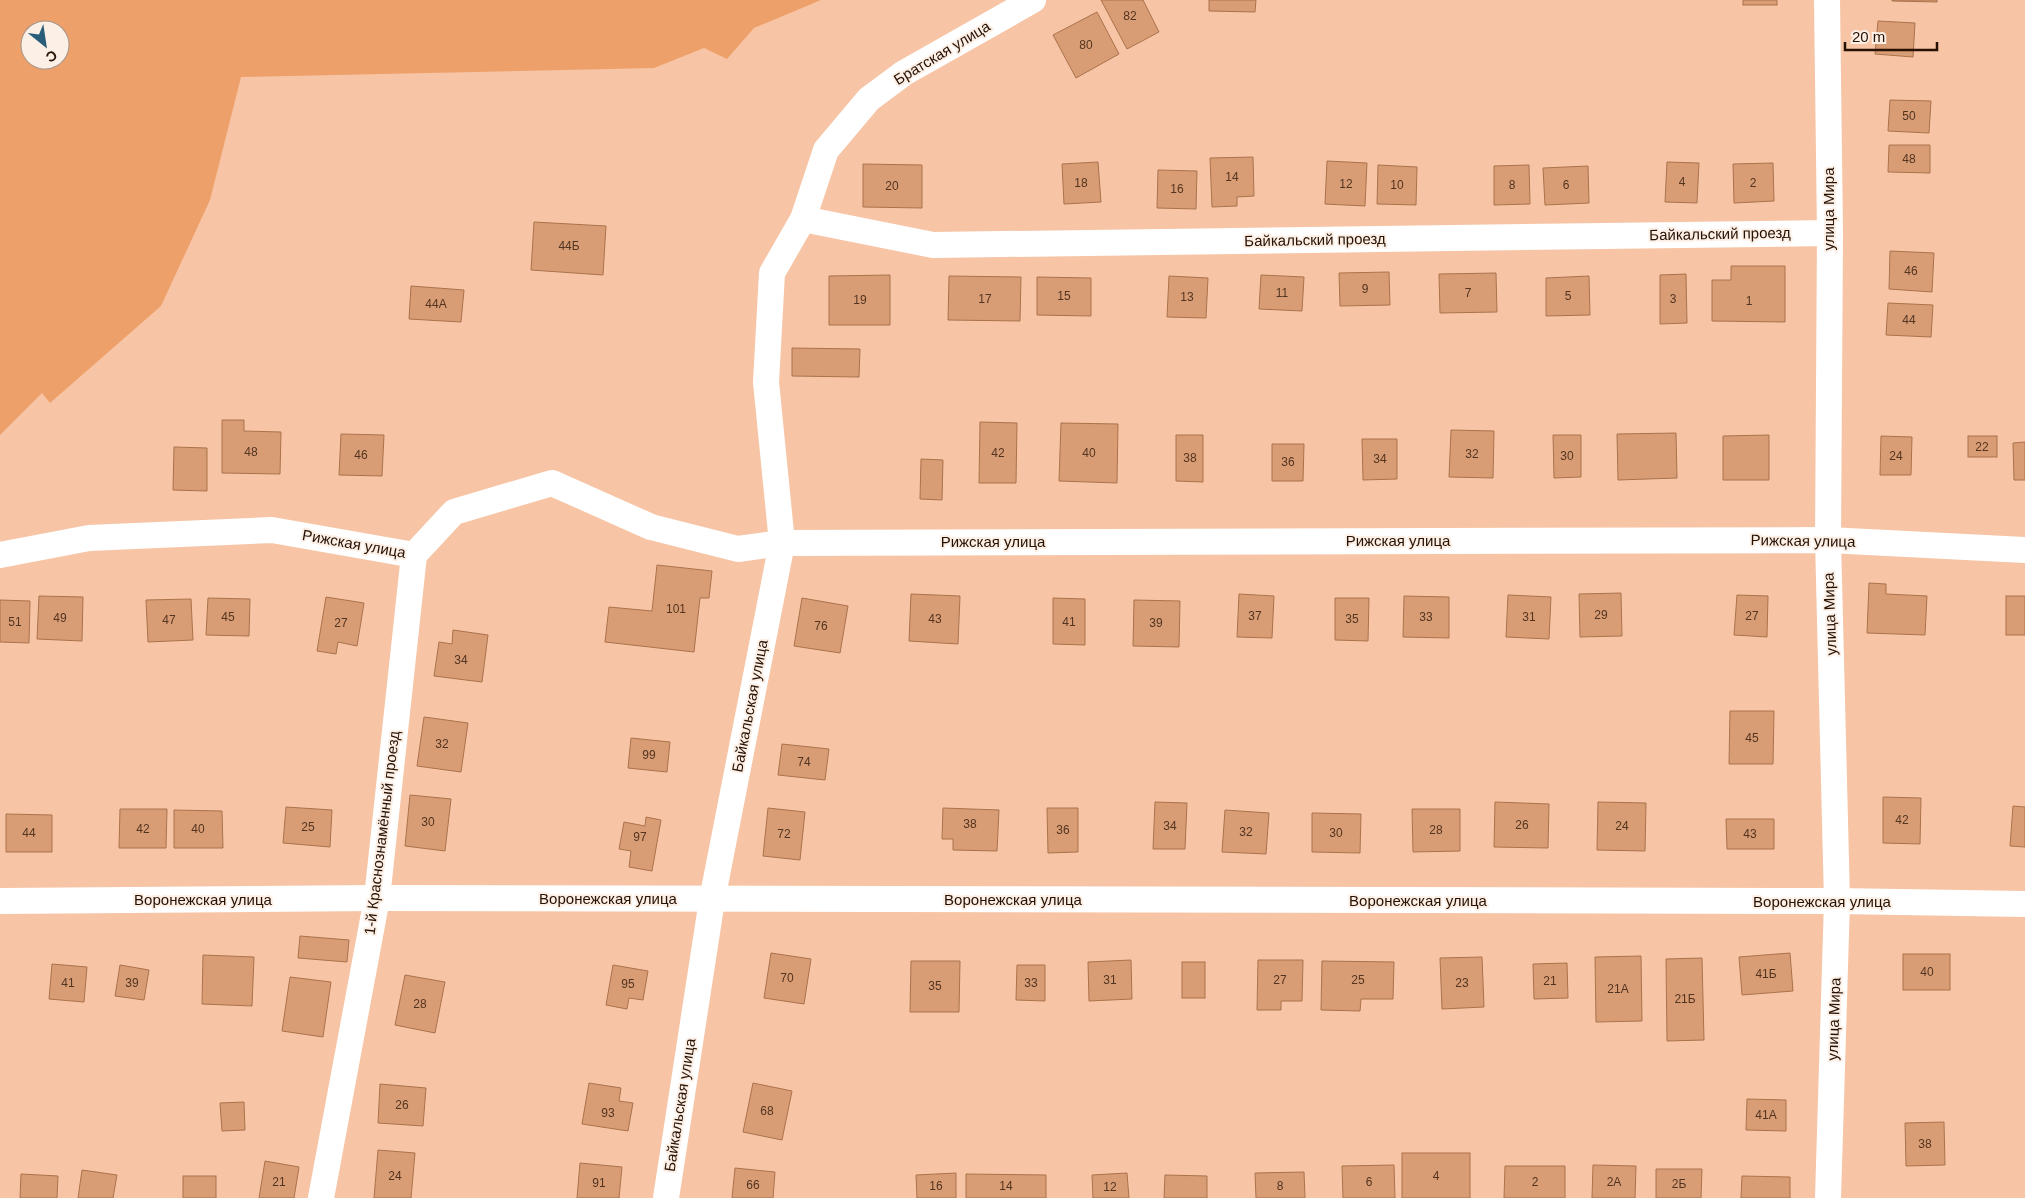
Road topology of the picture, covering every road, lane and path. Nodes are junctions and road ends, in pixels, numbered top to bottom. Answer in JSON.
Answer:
{"nodes":[{"id":1,"x":1033,"y":0,"type":"edge"},
{"id":2,"x":1827,"y":0,"type":"edge"},
{"id":3,"x":804,"y":219,"type":"junction"},
{"id":4,"x":1830,"y":233,"type":"junction"},
{"id":5,"x":1828,"y":540,"type":"junction"},
{"id":6,"x":782,"y":543,"type":"junction"},
{"id":7,"x":2025,"y":550,"type":"edge"},
{"id":8,"x":0,"y":555,"type":"edge"},
{"id":9,"x":414,"y":555,"type":"junction"},
{"id":10,"x":377,"y":898,"type":"junction"},
{"id":11,"x":712,"y":900,"type":"junction"},
{"id":12,"x":0,"y":901,"type":"edge"},
{"id":13,"x":1837,"y":901,"type":"junction"},
{"id":14,"x":2025,"y":904,"type":"edge"},
{"id":15,"x":321,"y":1198,"type":"edge"},
{"id":16,"x":666,"y":1198,"type":"edge"},
{"id":17,"x":1828,"y":1198,"type":"edge"}],
"edges":[{"from":1,"to":3,"type":"street","name":"Братская улица"},
{"from":2,"to":4,"type":"street","name":"улица Мира"},
{"from":3,"to":4,"type":"street","name":"Байкальский проезд"},
{"from":3,"to":6,"type":"street","name":"Байкальская улица"},
{"from":4,"to":5,"type":"street","name":"улица Мира"},
{"from":5,"to":6,"type":"street","name":"Рижская улица"},
{"from":5,"to":7,"type":"street","name":"Рижская улица"},
{"from":5,"to":13,"type":"street","name":"улица Мира"},
{"from":6,"to":9,"type":"street","name":"Рижская улица"},
{"from":6,"to":11,"type":"street","name":"Байкальская улица"},
{"from":8,"to":9,"type":"street","name":"Рижская улица"},
{"from":9,"to":10,"type":"street","name":"1-й Краснознамённый проезд"},
{"from":10,"to":11,"type":"street","name":"Воронежская улица"},
{"from":10,"to":12,"type":"street","name":"Воронежская улица"},
{"from":10,"to":15,"type":"street","name":"1-й Краснознамённый проезд"},
{"from":11,"to":13,"type":"street","name":"Воронежская улица"},
{"from":11,"to":16,"type":"street","name":"Байкальская улица"},
{"from":13,"to":14,"type":"street","name":"Воронежская улица"},
{"from":13,"to":17,"type":"street","name":"улица Мира"}]}
